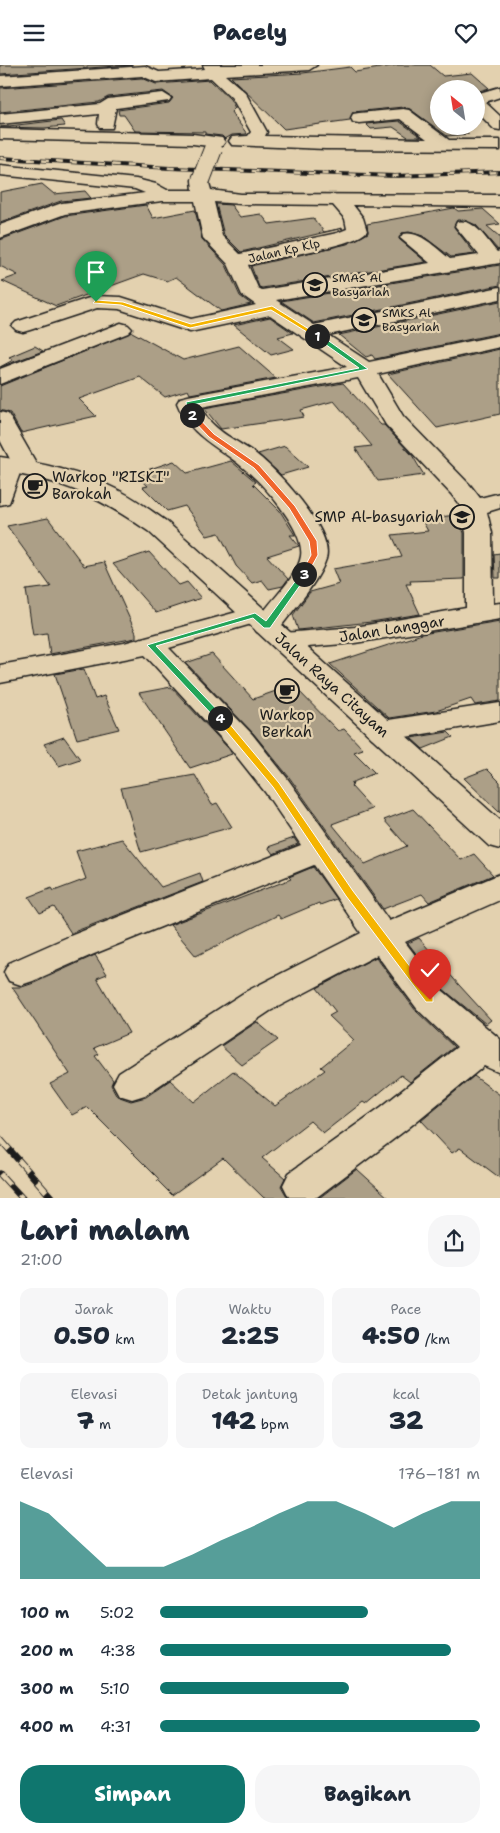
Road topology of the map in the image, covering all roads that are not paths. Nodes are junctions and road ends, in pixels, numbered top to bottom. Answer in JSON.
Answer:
{"nodes":[{"id":1,"x":309,"y":65,"type":"edge"},
{"id":2,"x":285,"y":66,"type":"edge"},
{"id":3,"x":134,"y":69,"type":"edge"},
{"id":4,"x":213,"y":70,"type":"edge"},
{"id":5,"x":34,"y":78,"type":"junction"},
{"id":6,"x":0,"y":81,"type":"edge"},
{"id":7,"x":500,"y":92,"type":"edge"},
{"id":8,"x":485,"y":96,"type":"edge"},
{"id":9,"x":163,"y":98,"type":"dead end"},
{"id":10,"x":107,"y":108,"type":"junction"},
{"id":11,"x":485,"y":110,"type":"edge"},
{"id":12,"x":42,"y":113,"type":"junction"},
{"id":13,"x":359,"y":118,"type":"dead end"},
{"id":14,"x":0,"y":119,"type":"edge"},
{"id":15,"x":177,"y":120,"type":"dead end"},
{"id":16,"x":500,"y":125,"type":"edge"},
{"id":17,"x":0,"y":133,"type":"edge"},
{"id":18,"x":106,"y":138,"type":"junction"},
{"id":19,"x":193,"y":139,"type":"junction"},
{"id":20,"x":254,"y":141,"type":"junction"},
{"id":21,"x":445,"y":145,"type":"junction"},
{"id":22,"x":500,"y":145,"type":"edge"},
{"id":23,"x":214,"y":146,"type":"junction"},
{"id":24,"x":0,"y":170,"type":"edge"},
{"id":25,"x":202,"y":187,"type":"junction"},
{"id":26,"x":163,"y":196,"type":"junction"},
{"id":27,"x":338,"y":199,"type":"junction"},
{"id":28,"x":500,"y":201,"type":"edge"},
{"id":29,"x":464,"y":226,"type":"dead end"},
{"id":30,"x":7,"y":230,"type":"edge"},
{"id":31,"x":410,"y":238,"type":"dead end"},
{"id":32,"x":496,"y":257,"type":"edge"},
{"id":33,"x":237,"y":262,"type":"junction"},
{"id":34,"x":446,"y":266,"type":"junction"},
{"id":35,"x":500,"y":293,"type":"edge"},
{"id":36,"x":266,"y":302,"type":"junction"},
{"id":37,"x":23,"y":326,"type":"dead end"},
{"id":38,"x":122,"y":329,"type":"dead end"},
{"id":39,"x":312,"y":332,"type":"junction"},
{"id":40,"x":500,"y":341,"type":"edge"},
{"id":41,"x":364,"y":369,"type":"junction"},
{"id":42,"x":0,"y":377,"type":"edge"},
{"id":43,"x":0,"y":419,"type":"edge"},
{"id":44,"x":12,"y":466,"type":"edge"},
{"id":45,"x":0,"y":498,"type":"edge"},
{"id":46,"x":500,"y":500,"type":"edge"},
{"id":47,"x":474,"y":508,"type":"junction"},
{"id":48,"x":490,"y":613,"type":"edge"},
{"id":49,"x":269,"y":628,"type":"junction"},
{"id":50,"x":151,"y":645,"type":"junction"},
{"id":51,"x":0,"y":674,"type":"edge"},
{"id":52,"x":500,"y":712,"type":"edge"},
{"id":53,"x":382,"y":731,"type":"junction"},
{"id":54,"x":500,"y":838,"type":"edge"},
{"id":55,"x":320,"y":851,"type":"junction"},
{"id":56,"x":500,"y":886,"type":"edge"},
{"id":57,"x":382,"y":938,"type":"junction"},
{"id":58,"x":22,"y":973,"type":"dead end"},
{"id":59,"x":488,"y":1051,"type":"edge"},
{"id":60,"x":132,"y":1084,"type":"dead end"},
{"id":61,"x":303,"y":1185,"type":"dead end"}],
"edges":[{"from":1,"to":2,"type":"street"},
{"from":2,"to":4,"type":"street"},
{"from":3,"to":4,"type":"street"},
{"from":3,"to":5,"type":"street"},
{"from":4,"to":20,"type":"street"},
{"from":5,"to":6,"type":"street"},
{"from":5,"to":12,"type":"street"},
{"from":7,"to":8,"type":"street"},
{"from":9,"to":10,"type":"street"},
{"from":10,"to":12,"type":"street"},
{"from":10,"to":18,"type":"street"},
{"from":11,"to":16,"type":"street"},
{"from":12,"to":14,"type":"street"},
{"from":13,"to":21,"type":"street"},
{"from":15,"to":19,"type":"street"},
{"from":17,"to":18,"type":"street"},
{"from":18,"to":19,"type":"street"},
{"from":19,"to":23,"type":"street"},
{"from":20,"to":21,"type":"street"},
{"from":20,"to":23,"type":"street"},
{"from":21,"to":22,"type":"street"},
{"from":23,"to":25,"type":"street","bridge":true},
{"from":24,"to":26,"type":"street"},
{"from":25,"to":26,"type":"street"},
{"from":25,"to":27,"type":"street"},
{"from":25,"to":33,"type":"street"},
{"from":26,"to":30,"type":"street"},
{"from":27,"to":28,"type":"street"},
{"from":27,"to":33,"type":"street","name":"Jalan Kp Klp"},
{"from":29,"to":32,"type":"street"},
{"from":31,"to":34,"type":"street"},
{"from":32,"to":34,"type":"street"},
{"from":33,"to":36,"type":"street","name":"Jalan Kp Klp"},
{"from":34,"to":36,"type":"street"},
{"from":35,"to":39,"type":"street"},
{"from":36,"to":37,"type":"street"},
{"from":36,"to":39,"type":"street","name":"Jalan Kp Klp"},
{"from":38,"to":42,"type":"street"},
{"from":39,"to":41,"type":"street","name":"Jalan Kp Klp"},
{"from":40,"to":41,"type":"street"},
{"from":41,"to":47,"type":"street","name":"Jalan Kp Klp"},
{"from":41,"to":49,"type":"street"},
{"from":43,"to":44,"type":"street"},
{"from":44,"to":45,"type":"street"},
{"from":44,"to":49,"type":"street","name":"Jalan Raya Citayam"},
{"from":46,"to":47,"type":"street"},
{"from":47,"to":48,"type":"street","name":"Jalan Kp Klp"},
{"from":48,"to":49,"type":"street","name":"Jalan Langgar"},
{"from":49,"to":50,"type":"street","name":"Jalan Langgar"},
{"from":49,"to":53,"type":"street","name":"Jalan Raya Citayam"},
{"from":50,"to":51,"type":"street","name":"Jalan Langgar"},
{"from":50,"to":55,"type":"street"},
{"from":52,"to":53,"type":"street"},
{"from":53,"to":54,"type":"street","name":"Jalan Raya Citayam"},
{"from":55,"to":57,"type":"street"},
{"from":55,"to":58,"type":"street"},
{"from":56,"to":57,"type":"street"},
{"from":57,"to":59,"type":"street"},
{"from":57,"to":60,"type":"street"},
{"from":59,"to":61,"type":"street"}]}
